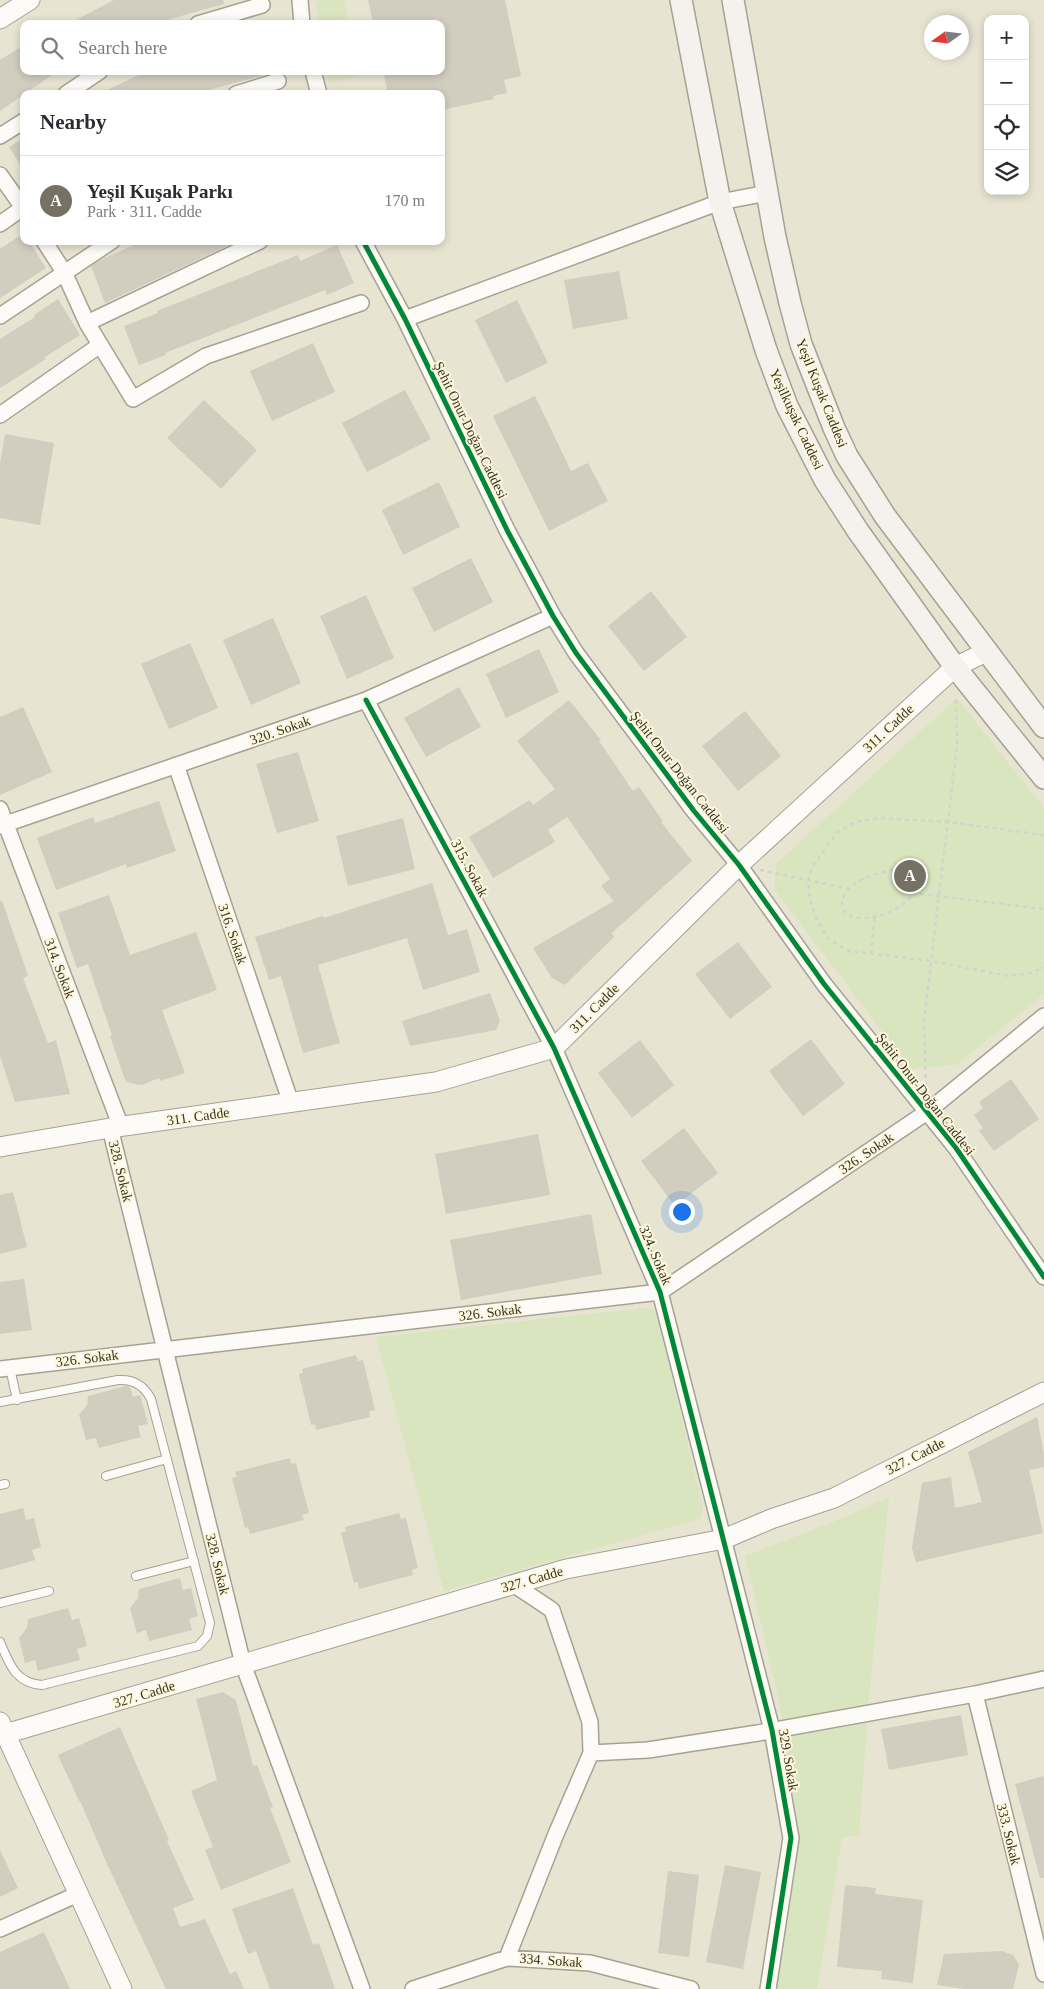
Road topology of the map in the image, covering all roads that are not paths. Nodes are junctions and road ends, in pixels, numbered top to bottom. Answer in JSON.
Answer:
{"nodes":[{"id":1,"x":30,"y":0,"type":"edge"},
{"id":2,"x":300,"y":0,"type":"edge"},
{"id":3,"x":682,"y":0,"type":"edge"},
{"id":4,"x":733,"y":0,"type":"edge"},
{"id":5,"x":262,"y":5,"type":"dead end"},
{"id":6,"x":0,"y":19,"type":"edge"},
{"id":7,"x":211,"y":20,"type":"edge"},
{"id":8,"x":302,"y":20,"type":"edge"},
{"id":9,"x":94,"y":75,"type":"edge"},
{"id":10,"x":314,"y":75,"type":"edge"},
{"id":11,"x":278,"y":81,"type":"dead end"},
{"id":12,"x":72,"y":90,"type":"edge"},
{"id":13,"x":249,"y":90,"type":"edge"},
{"id":14,"x":317,"y":90,"type":"edge"},
{"id":15,"x":20,"y":124,"type":"edge"},
{"id":16,"x":0,"y":136,"type":"edge"},
{"id":17,"x":0,"y":176,"type":"edge"},
{"id":18,"x":767,"y":193,"type":"junction"},
{"id":19,"x":720,"y":202,"type":"junction"},
{"id":20,"x":20,"y":203,"type":"edge"},
{"id":21,"x":20,"y":211,"type":"edge"},
{"id":22,"x":0,"y":224,"type":"edge"},
{"id":23,"x":47,"y":245,"type":"edge"},
{"id":24,"x":106,"y":245,"type":"edge"},
{"id":25,"x":252,"y":245,"type":"edge"},
{"id":26,"x":365,"y":245,"type":"edge"},
{"id":27,"x":64,"y":272,"type":"junction"},
{"id":28,"x":361,"y":303,"type":"dead end"},
{"id":29,"x":0,"y":316,"type":"edge"},
{"id":30,"x":405,"y":319,"type":"junction"},
{"id":31,"x":87,"y":323,"type":"junction"},
{"id":32,"x":100,"y":345,"type":"junction"},
{"id":33,"x":0,"y":415,"type":"edge"},
{"id":34,"x":553,"y":616,"type":"junction"},
{"id":35,"x":986,"y":652,"type":"junction"},
{"id":36,"x":955,"y":667,"type":"junction"},
{"id":37,"x":366,"y":700,"type":"junction"},
{"id":38,"x":1044,"y":725,"type":"edge"},
{"id":39,"x":176,"y":765,"type":"junction"},
{"id":40,"x":1044,"y":778,"type":"edge"},
{"id":41,"x":0,"y":809,"type":"edge"},
{"id":42,"x":3,"y":825,"type":"edge"},
{"id":43,"x":739,"y":865,"type":"junction"},
{"id":44,"x":1044,"y":1016,"type":"edge"},
{"id":45,"x":554,"y":1048,"type":"junction"},
{"id":46,"x":291,"y":1103,"type":"junction"},
{"id":47,"x":927,"y":1112,"type":"junction"},
{"id":48,"x":116,"y":1128,"type":"junction"},
{"id":49,"x":0,"y":1148,"type":"edge"},
{"id":50,"x":1044,"y":1277,"type":"edge"},
{"id":51,"x":660,"y":1292,"type":"junction"},
{"id":52,"x":165,"y":1349,"type":"junction"},
{"id":53,"x":5,"y":1368,"type":"edge"},
{"id":54,"x":1044,"y":1392,"type":"edge"},
{"id":55,"x":18,"y":1400,"type":"junction"},
{"id":56,"x":0,"y":1402,"type":"edge"},
{"id":57,"x":167,"y":1460,"type":"junction"},
{"id":58,"x":106,"y":1476,"type":"dead end"},
{"id":59,"x":724,"y":1539,"type":"junction"},
{"id":60,"x":194,"y":1561,"type":"junction"},
{"id":61,"x":136,"y":1576,"type":"dead end"},
{"id":62,"x":513,"y":1584,"type":"junction"},
{"id":63,"x":48,"y":1591,"type":"dead end"},
{"id":64,"x":0,"y":1603,"type":"edge"},
{"id":65,"x":0,"y":1642,"type":"edge"},
{"id":66,"x":242,"y":1664,"type":"junction"},
{"id":67,"x":1044,"y":1680,"type":"edge"},
{"id":68,"x":975,"y":1694,"type":"junction"},
{"id":69,"x":3,"y":1728,"type":"edge"},
{"id":70,"x":772,"y":1730,"type":"junction"},
{"id":71,"x":591,"y":1753,"type":"junction"},
{"id":72,"x":78,"y":1894,"type":"junction"},
{"id":73,"x":0,"y":1929,"type":"edge"},
{"id":74,"x":507,"y":1958,"type":"junction"},
{"id":75,"x":1044,"y":1974,"type":"edge"},
{"id":76,"x":122,"y":1989,"type":"edge"},
{"id":77,"x":362,"y":1989,"type":"edge"},
{"id":78,"x":413,"y":1989,"type":"edge"},
{"id":79,"x":691,"y":1989,"type":"edge"},
{"id":80,"x":768,"y":1989,"type":"edge"}],
"edges":[{"from":1,"to":6,"type":"street"},
{"from":2,"to":8,"type":"street"},
{"from":3,"to":19,"type":"main road","name":"Yeşilkuşak Caddesi"},
{"from":4,"to":18,"type":"main road","name":"Yeşil Kuşak Caddesi"},
{"from":5,"to":7,"type":"street"},
{"from":9,"to":12,"type":"street"},
{"from":10,"to":14,"type":"street"},
{"from":11,"to":13,"type":"street"},
{"from":15,"to":16,"type":"street"},
{"from":17,"to":20,"type":"street"},
{"from":18,"to":19,"type":"street"},
{"from":18,"to":35,"type":"main road","name":"Yeşil Kuşak Caddesi"},
{"from":19,"to":30,"type":"street"},
{"from":19,"to":36,"type":"main road","name":"Yeşilkuşak Caddesi"},
{"from":21,"to":22,"type":"street"},
{"from":23,"to":27,"type":"street"},
{"from":24,"to":27,"type":"street"},
{"from":25,"to":31,"type":"street"},
{"from":26,"to":30,"type":"street","name":"Şehit Onur Doğan Caddesi"},
{"from":27,"to":29,"type":"street"},
{"from":27,"to":31,"type":"street"},
{"from":28,"to":32,"type":"street"},
{"from":30,"to":34,"type":"street","name":"Şehit Onur Doğan Caddesi"},
{"from":31,"to":32,"type":"street"},
{"from":32,"to":33,"type":"street"},
{"from":34,"to":37,"type":"street","name":"320. Sokak"},
{"from":34,"to":43,"type":"street","name":"Şehit Onur Doğan Caddesi"},
{"from":35,"to":36,"type":"street","name":"311. Cadde"},
{"from":35,"to":38,"type":"main road","name":"Yeşil Kuşak Caddesi"},
{"from":36,"to":40,"type":"main road","name":"Yeşilkuşak Caddesi"},
{"from":36,"to":43,"type":"street","name":"311. Cadde"},
{"from":37,"to":39,"type":"street","name":"320. Sokak"},
{"from":37,"to":45,"type":"street","name":"315. Sokak"},
{"from":39,"to":42,"type":"street","name":"320. Sokak"},
{"from":39,"to":46,"type":"street","name":"316. Sokak"},
{"from":41,"to":42,"type":"street","name":"314. Sokak"},
{"from":42,"to":48,"type":"street","name":"314. Sokak"},
{"from":43,"to":45,"type":"street","name":"311. Cadde"},
{"from":43,"to":47,"type":"street","name":"Şehit Onur Doğan Caddesi"},
{"from":44,"to":47,"type":"street","name":"326. Sokak"},
{"from":45,"to":46,"type":"street","name":"311. Cadde"},
{"from":45,"to":51,"type":"street","name":"324. Sokak"},
{"from":46,"to":48,"type":"street","name":"311. Cadde"},
{"from":47,"to":50,"type":"street","name":"Şehit Onur Doğan Caddesi"},
{"from":47,"to":51,"type":"street","name":"326. Sokak"},
{"from":48,"to":49,"type":"street","name":"311. Cadde"},
{"from":48,"to":52,"type":"street","name":"328. Sokak"},
{"from":51,"to":52,"type":"street","name":"326. Sokak"},
{"from":51,"to":59,"type":"street","name":"324. Sokak"},
{"from":52,"to":53,"type":"street","name":"326. Sokak"},
{"from":52,"to":66,"type":"street","name":"328. Sokak"},
{"from":53,"to":55,"type":"lane"},
{"from":54,"to":59,"type":"street","name":"327. Cadde"},
{"from":55,"to":56,"type":"lane"},
{"from":55,"to":57,"type":"lane"},
{"from":57,"to":58,"type":"lane"},
{"from":57,"to":60,"type":"lane"},
{"from":59,"to":62,"type":"street","name":"327. Cadde"},
{"from":59,"to":70,"type":"street","name":"329. Sokak"},
{"from":60,"to":61,"type":"lane"},
{"from":60,"to":65,"type":"lane"},
{"from":62,"to":66,"type":"street","name":"327. Cadde"},
{"from":62,"to":71,"type":"street"},
{"from":63,"to":64,"type":"lane"},
{"from":66,"to":69,"type":"street","name":"327. Cadde"},
{"from":66,"to":77,"type":"street","name":"328. Sokak"},
{"from":67,"to":68,"type":"street"},
{"from":68,"to":70,"type":"street"},
{"from":68,"to":75,"type":"street","name":"333. Sokak"},
{"from":69,"to":72,"type":"street"},
{"from":70,"to":71,"type":"street"},
{"from":70,"to":80,"type":"street","name":"329. Sokak"},
{"from":71,"to":74,"type":"street"},
{"from":72,"to":73,"type":"street"},
{"from":72,"to":76,"type":"street"},
{"from":74,"to":78,"type":"street","name":"334. Sokak"},
{"from":74,"to":79,"type":"street","name":"334. Sokak"}]}
